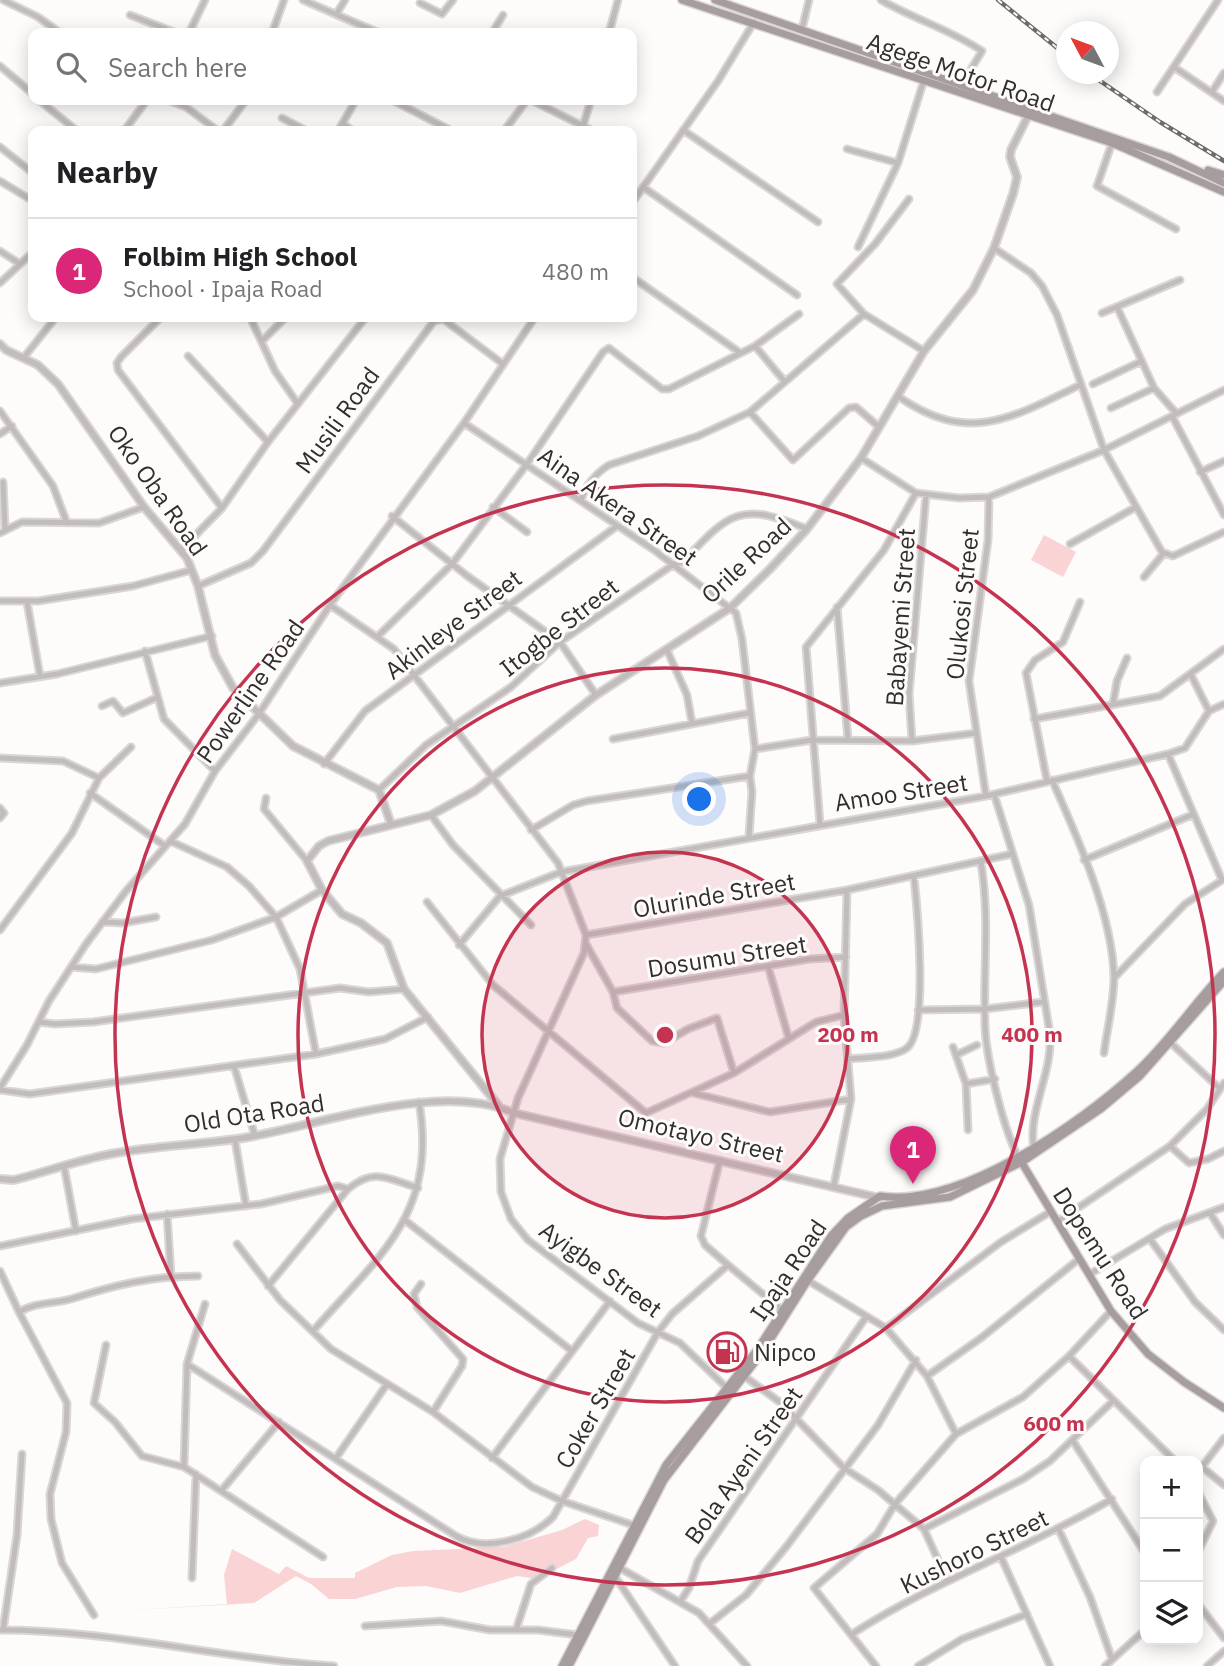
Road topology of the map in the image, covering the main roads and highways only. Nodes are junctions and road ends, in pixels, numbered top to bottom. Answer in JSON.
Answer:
{"nodes":[{"id":1,"x":682,"y":0,"type":"edge"},
{"id":2,"x":715,"y":0,"type":"edge"},
{"id":3,"x":1190,"y":165,"type":"junction"},
{"id":4,"x":1224,"y":176,"type":"edge"},
{"id":5,"x":1224,"y":183,"type":"edge"},
{"id":6,"x":1224,"y":192,"type":"edge"},
{"id":7,"x":1224,"y":972,"type":"edge"},
{"id":8,"x":1224,"y":981,"type":"edge"},
{"id":9,"x":1034,"y":1150,"type":"junction"},
{"id":10,"x":1020,"y":1160,"type":"junction"},
{"id":11,"x":805,"y":1278,"type":"junction"},
{"id":12,"x":742,"y":1374,"type":"junction"},
{"id":13,"x":1224,"y":1408,"type":"edge"},
{"id":14,"x":616,"y":1571,"type":"junction"},
{"id":15,"x":562,"y":1666,"type":"edge"},
{"id":16,"x":569,"y":1666,"type":"edge"}],
"edges":[{"from":1,"to":6,"type":"main road","name":"Agege Motor Road"},
{"from":2,"to":3,"type":"main road","name":"Agege Motor Road"},
{"from":3,"to":4,"type":"main road"},
{"from":3,"to":5,"type":"main road","name":"Agege Motor Road"},
{"from":7,"to":9,"type":"main road","name":"Ipaja Road"},
{"from":8,"to":9,"type":"main road","name":"Ipaja Road"},
{"from":9,"to":10,"type":"main road","name":"Ipaja Road"},
{"from":10,"to":11,"type":"main road","name":"Ipaja Road"},
{"from":10,"to":11,"type":"main road","name":"Ipaja Road"},
{"from":10,"to":13,"type":"main road","name":"Dopemu Road"},
{"from":11,"to":12,"type":"main road","name":"Ipaja Road"},
{"from":11,"to":12,"type":"main road","name":"Ipaja Road"},
{"from":12,"to":14,"type":"main road","name":"Ipaja Road"},
{"from":14,"to":15,"type":"main road","name":"Ipaja Road"},
{"from":14,"to":16,"type":"main road","name":"Ipaja Road"}]}
